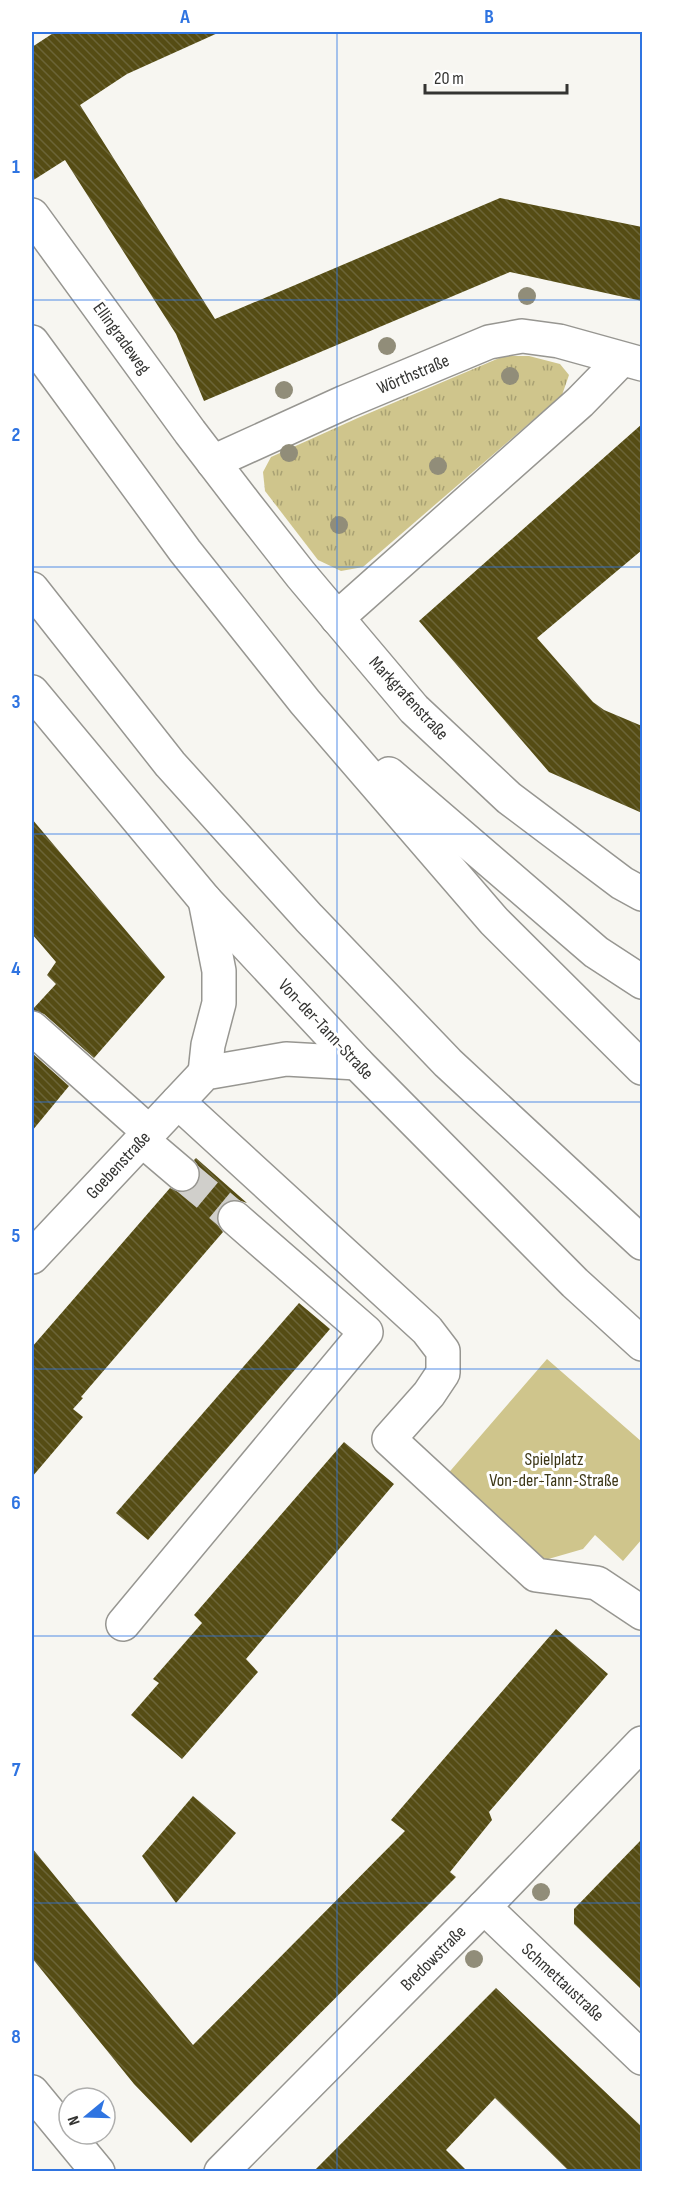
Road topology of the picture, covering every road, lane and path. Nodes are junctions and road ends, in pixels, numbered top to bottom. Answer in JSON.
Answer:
{"nodes":[{"id":1,"x":32,"y":214,"type":"edge"},
{"id":2,"x":32,"y":342,"type":"edge"},
{"id":3,"x":632,"y":362,"type":"edge"},
{"id":4,"x":213,"y":462,"type":"junction"},
{"id":5,"x":32,"y":589,"type":"edge"},
{"id":6,"x":337,"y":618,"type":"junction"},
{"id":7,"x":32,"y":692,"type":"edge"},
{"id":8,"x":305,"y":702,"type":"junction"},
{"id":9,"x":642,"y":894,"type":"edge"},
{"id":10,"x":205,"y":900,"type":"junction"},
{"id":11,"x":642,"y":982,"type":"edge"},
{"id":12,"x":32,"y":1028,"type":"edge"},
{"id":13,"x":357,"y":1063,"type":"junction"},
{"id":14,"x":642,"y":1068,"type":"edge"},
{"id":15,"x":205,"y":1073,"type":"junction"},
{"id":16,"x":178,"y":1102,"type":"junction"},
{"id":17,"x":146,"y":1136,"type":"junction"},
{"id":18,"x":182,"y":1174,"type":"tunnel mouth"},
{"id":19,"x":235,"y":1218,"type":"tunnel mouth"},
{"id":20,"x":642,"y":1242,"type":"edge"},
{"id":21,"x":32,"y":1257,"type":"edge"},
{"id":22,"x":642,"y":1344,"type":"edge"},
{"id":23,"x":642,"y":1613,"type":"edge"},
{"id":24,"x":123,"y":1624,"type":"dead end"},
{"id":25,"x":642,"y":1743,"type":"edge"},
{"id":26,"x":484,"y":1907,"type":"junction"},
{"id":27,"x":642,"y":2058,"type":"edge"},
{"id":28,"x":32,"y":2092,"type":"edge"},
{"id":29,"x":98,"y":2172,"type":"edge"},
{"id":30,"x":221,"y":2172,"type":"edge"}],
"edges":[{"from":1,"to":4,"type":"main road","name":"Ellingradeweg"},
{"from":2,"to":8,"type":"main road"},
{"from":3,"to":4,"type":"main road","name":"Wörthstraße"},
{"from":3,"to":6,"type":"main road","name":"Wörthstraße"},
{"from":4,"to":6,"type":"main road","name":"Markgrafenstraße"},
{"from":5,"to":20,"type":"main road"},
{"from":6,"to":9,"type":"main road","name":"Markgrafenstraße"},
{"from":7,"to":10,"type":"main road","name":"Von-der-Tann-Straße"},
{"from":8,"to":11,"type":"main road"},
{"from":8,"to":14,"type":"main road"},
{"from":10,"to":13,"type":"main road","name":"Von-der-Tann-Straße"},
{"from":10,"to":15,"type":"main road"},
{"from":12,"to":17,"type":"main road"},
{"from":13,"to":15,"type":"main road"},
{"from":13,"to":22,"type":"main road","name":"Von-der-Tann-Straße"},
{"from":15,"to":16,"type":"main road","name":"Goebenstraße"},
{"from":16,"to":17,"type":"main road","name":"Goebenstraße"},
{"from":16,"to":23,"type":"main road"},
{"from":17,"to":18,"type":"main road"},
{"from":17,"to":21,"type":"main road","name":"Goebenstraße"},
{"from":19,"to":24,"type":"main road"},
{"from":25,"to":26,"type":"main road","name":"Bredowstraße"},
{"from":26,"to":27,"type":"main road","name":"Schmettaustraße"},
{"from":26,"to":30,"type":"main road","name":"Bredowstraße"},
{"from":28,"to":29,"type":"main road"}]}
